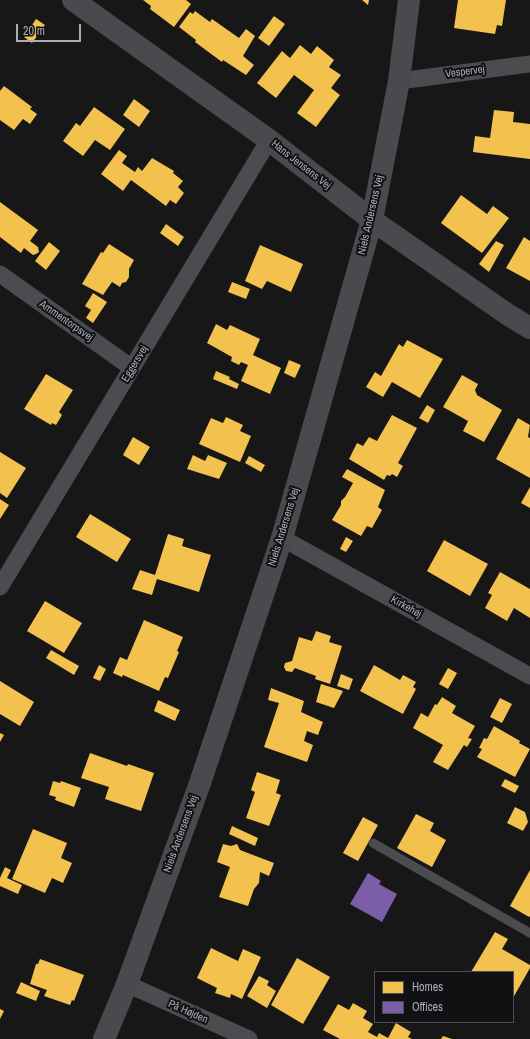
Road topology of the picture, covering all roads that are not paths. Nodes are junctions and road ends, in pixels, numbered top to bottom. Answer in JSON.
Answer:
{"nodes":[{"id":1,"x":73,"y":0,"type":"edge"},
{"id":2,"x":409,"y":0,"type":"edge"},
{"id":3,"x":530,"y":64,"type":"edge"},
{"id":4,"x":400,"y":81,"type":"junction"},
{"id":5,"x":269,"y":140,"type":"junction"},
{"id":6,"x":372,"y":220,"type":"junction"},
{"id":7,"x":0,"y":274,"type":"edge"},
{"id":8,"x":530,"y":328,"type":"edge"},
{"id":9,"x":132,"y":368,"type":"junction"},
{"id":10,"x":282,"y":538,"type":"junction"},
{"id":11,"x":0,"y":587,"type":"edge"},
{"id":12,"x":530,"y":676,"type":"edge"},
{"id":13,"x":373,"y":843,"type":"dead end"},
{"id":14,"x":530,"y":933,"type":"edge"},
{"id":15,"x":127,"y":984,"type":"junction"},
{"id":16,"x":104,"y":1039,"type":"edge"},
{"id":17,"x":249,"y":1039,"type":"edge"}],
"edges":[{"from":1,"to":5,"type":"street","name":"Hans Jensens Vej"},
{"from":2,"to":4,"type":"street","name":"Niels Andersens Vej"},
{"from":3,"to":4,"type":"street","name":"Vespervej"},
{"from":4,"to":6,"type":"street","name":"Niels Andersens Vej"},
{"from":5,"to":6,"type":"street","name":"Hans Jensens Vej"},
{"from":5,"to":9,"type":"street","name":"Eggersvej"},
{"from":6,"to":8,"type":"street","name":"Hans Jensens Vej"},
{"from":6,"to":10,"type":"street","name":"Niels Andersens Vej"},
{"from":7,"to":9,"type":"street","name":"Ammentorpsvej"},
{"from":9,"to":11,"type":"street","name":"Eggersvej"},
{"from":10,"to":12,"type":"street","name":"Kirkehøj"},
{"from":10,"to":15,"type":"street","name":"Niels Andersens Vej"},
{"from":13,"to":14,"type":"lane"},
{"from":15,"to":16,"type":"street","name":"Niels Andersens Vej"},
{"from":15,"to":17,"type":"street","name":"På Højden"}]}
